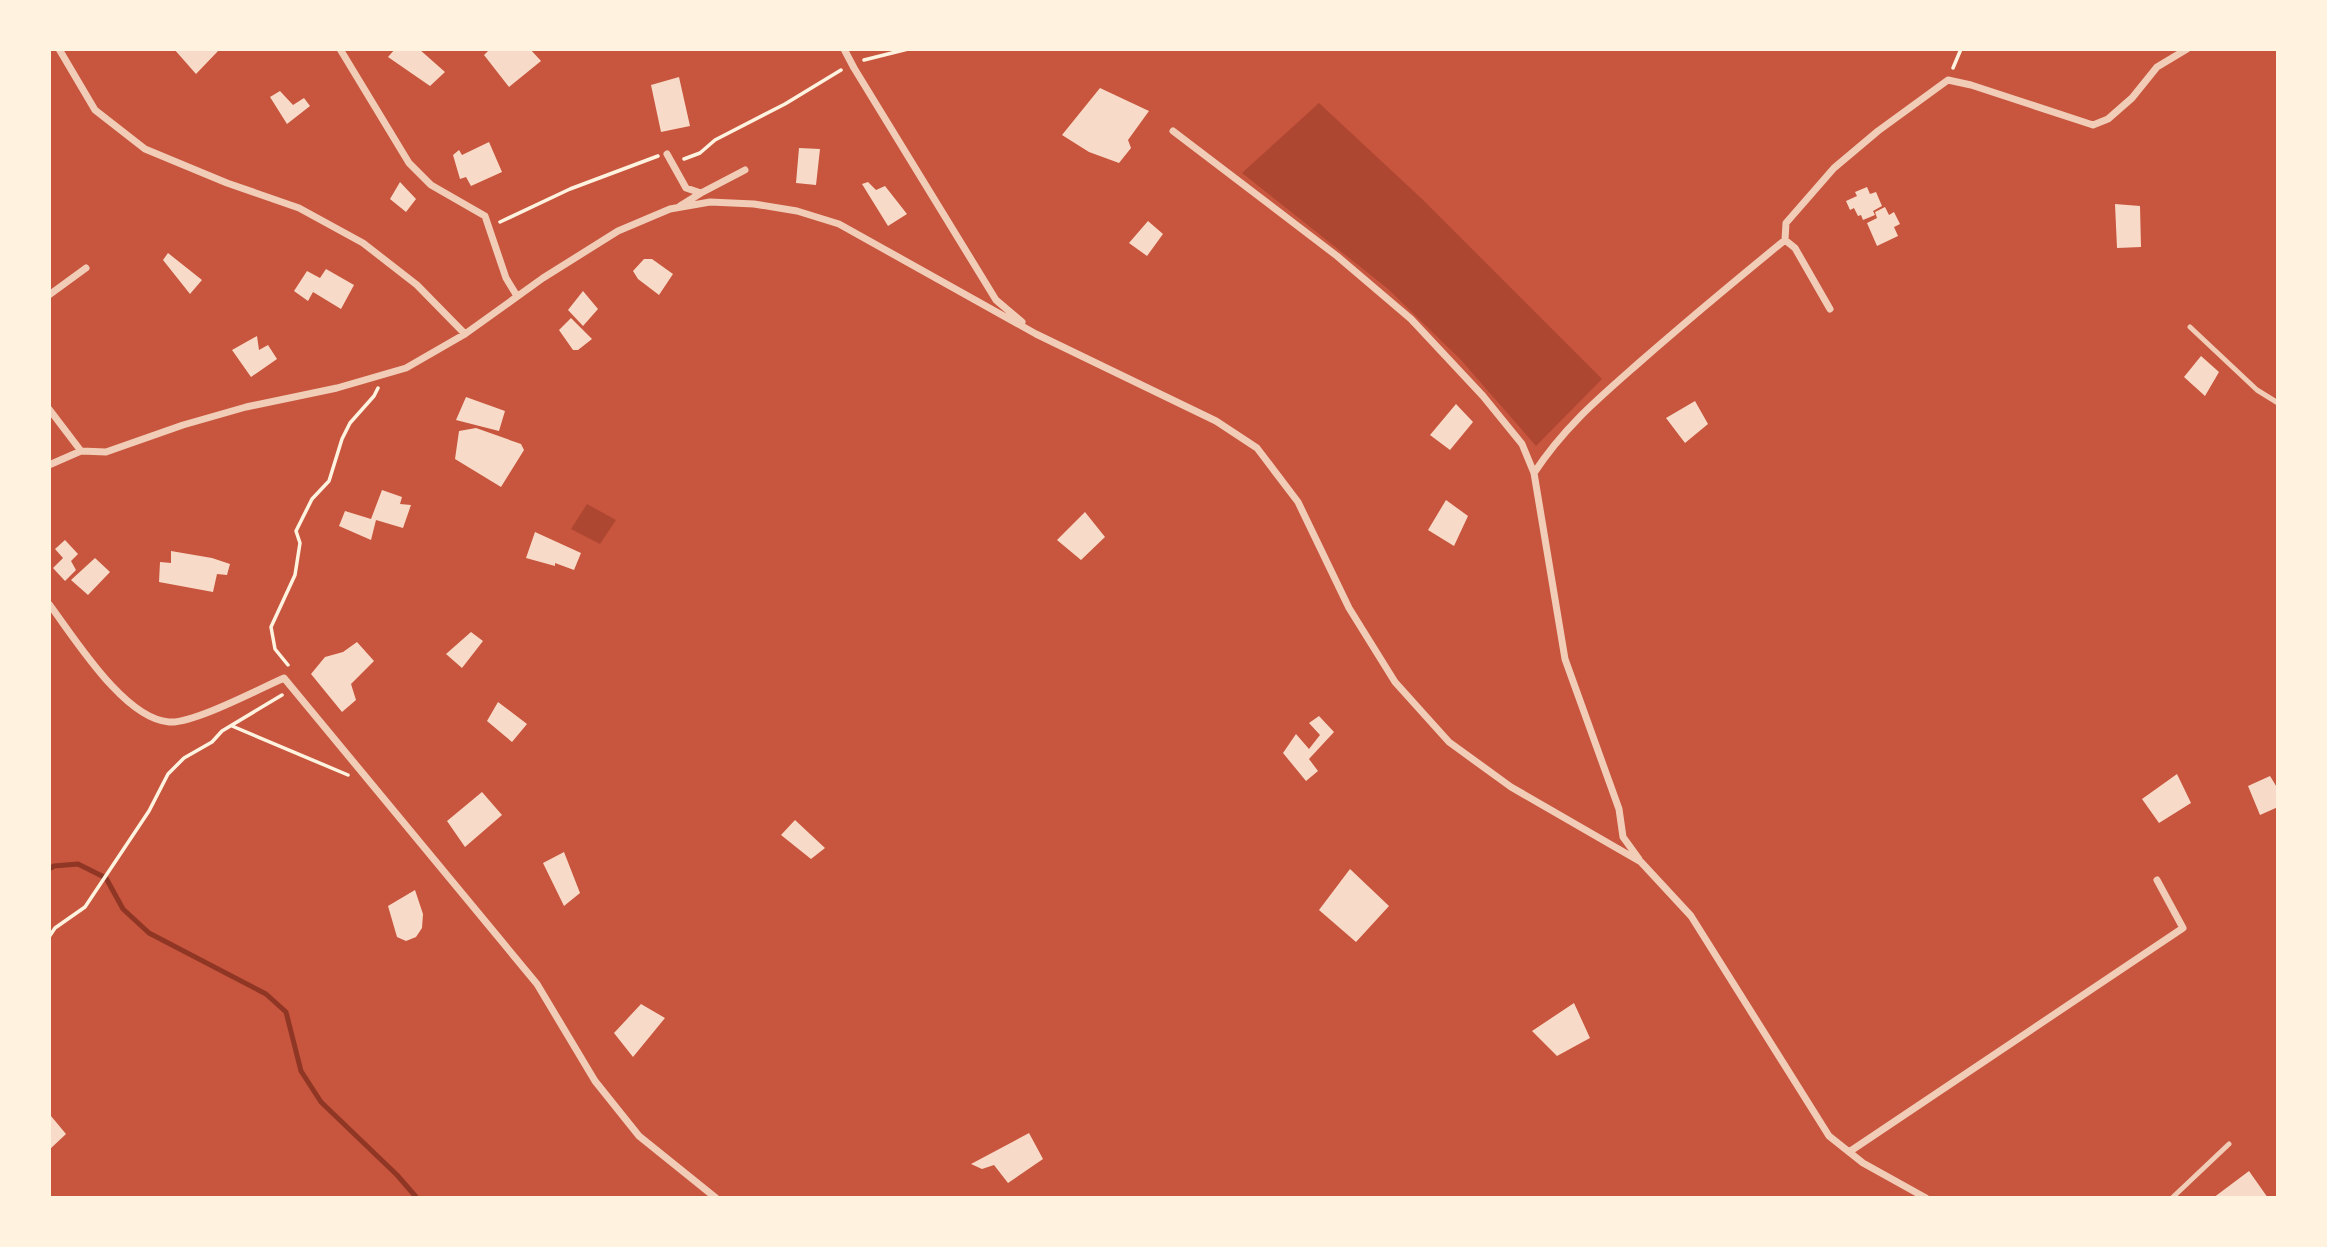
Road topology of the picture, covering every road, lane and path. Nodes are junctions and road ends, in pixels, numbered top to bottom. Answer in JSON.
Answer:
{"nodes":[{"id":1,"x":59,"y":49,"type":"edge"},
{"id":2,"x":340,"y":49,"type":"edge"},
{"id":3,"x":844,"y":49,"type":"edge"},
{"id":4,"x":908,"y":49,"type":"edge"},
{"id":5,"x":1961,"y":49,"type":"edge"},
{"id":6,"x":2188,"y":49,"type":"edge"},
{"id":7,"x":851,"y":63,"type":"junction"},
{"id":8,"x":1948,"y":80,"type":"junction"},
{"id":9,"x":1172,"y":131,"type":"dead end"},
{"id":10,"x":667,"y":154,"type":"joint"},
{"id":11,"x":672,"y":163,"type":"junction"},
{"id":12,"x":745,"y":170,"type":"dead end"},
{"id":13,"x":701,"y":193,"type":"junction"},
{"id":14,"x":677,"y":208,"type":"junction"},
{"id":15,"x":489,"y":227,"type":"junction"},
{"id":16,"x":1785,"y":240,"type":"junction"},
{"id":17,"x":86,"y":268,"type":"dead end"},
{"id":18,"x":49,"y":295,"type":"edge"},
{"id":19,"x":517,"y":296,"type":"junction"},
{"id":20,"x":1830,"y":309,"type":"dead end"},
{"id":21,"x":2190,"y":327,"type":"dead end"},
{"id":22,"x":465,"y":334,"type":"junction"},
{"id":23,"x":1036,"y":334,"type":"junction"},
{"id":24,"x":385,"y":374,"type":"junction"},
{"id":25,"x":2278,"y":402,"type":"edge"},
{"id":26,"x":49,"y":410,"type":"edge"},
{"id":27,"x":81,"y":451,"type":"junction"},
{"id":28,"x":49,"y":465,"type":"edge"},
{"id":29,"x":1534,"y":473,"type":"junction"},
{"id":30,"x":49,"y":604,"type":"edge"},
{"id":31,"x":291,"y":668,"type":"dead end"},
{"id":32,"x":293,"y":689,"type":"junction"},
{"id":33,"x":231,"y":726,"type":"junction"},
{"id":34,"x":351,"y":777,"type":"dead end"},
{"id":35,"x":1642,"y":862,"type":"junction"},
{"id":36,"x":2157,"y":880,"type":"dead end"},
{"id":37,"x":49,"y":937,"type":"edge"},
{"id":38,"x":2229,"y":1144,"type":"dead end"},
{"id":39,"x":1849,"y":1152,"type":"junction"},
{"id":40,"x":716,"y":1198,"type":"edge"},
{"id":41,"x":1926,"y":1198,"type":"edge"},
{"id":42,"x":2172,"y":1198,"type":"edge"}],
"edges":[{"from":1,"to":22,"type":"street"},
{"from":2,"to":15,"type":"street"},
{"from":3,"to":7,"type":"street"},
{"from":4,"to":7,"type":"path"},
{"from":5,"to":8,"type":"path"},
{"from":6,"to":8,"type":"street"},
{"from":7,"to":11,"type":"path"},
{"from":7,"to":23,"type":"street"},
{"from":8,"to":16,"type":"street"},
{"from":9,"to":29,"type":"street"},
{"from":10,"to":11,"type":"street"},
{"from":10,"to":15,"type":"path"},
{"from":11,"to":13,"type":"street"},
{"from":12,"to":13,"type":"street"},
{"from":13,"to":14,"type":"street"},
{"from":14,"to":19,"type":"street"},
{"from":14,"to":23,"type":"street"},
{"from":15,"to":19,"type":"street"},
{"from":16,"to":20,"type":"street"},
{"from":16,"to":29,"type":"street"},
{"from":17,"to":18,"type":"street"},
{"from":19,"to":22,"type":"street"},
{"from":21,"to":25,"type":"lane"},
{"from":22,"to":24,"type":"street"},
{"from":23,"to":35,"type":"street"},
{"from":24,"to":27,"type":"street"},
{"from":24,"to":31,"type":"path"},
{"from":26,"to":27,"type":"street"},
{"from":27,"to":28,"type":"street"},
{"from":29,"to":35,"type":"street"},
{"from":30,"to":32,"type":"street"},
{"from":32,"to":33,"type":"path"},
{"from":32,"to":40,"type":"street"},
{"from":33,"to":34,"type":"path"},
{"from":33,"to":37,"type":"path"},
{"from":35,"to":39,"type":"street"},
{"from":36,"to":39,"type":"street"},
{"from":38,"to":42,"type":"lane"},
{"from":39,"to":41,"type":"street"}]}
